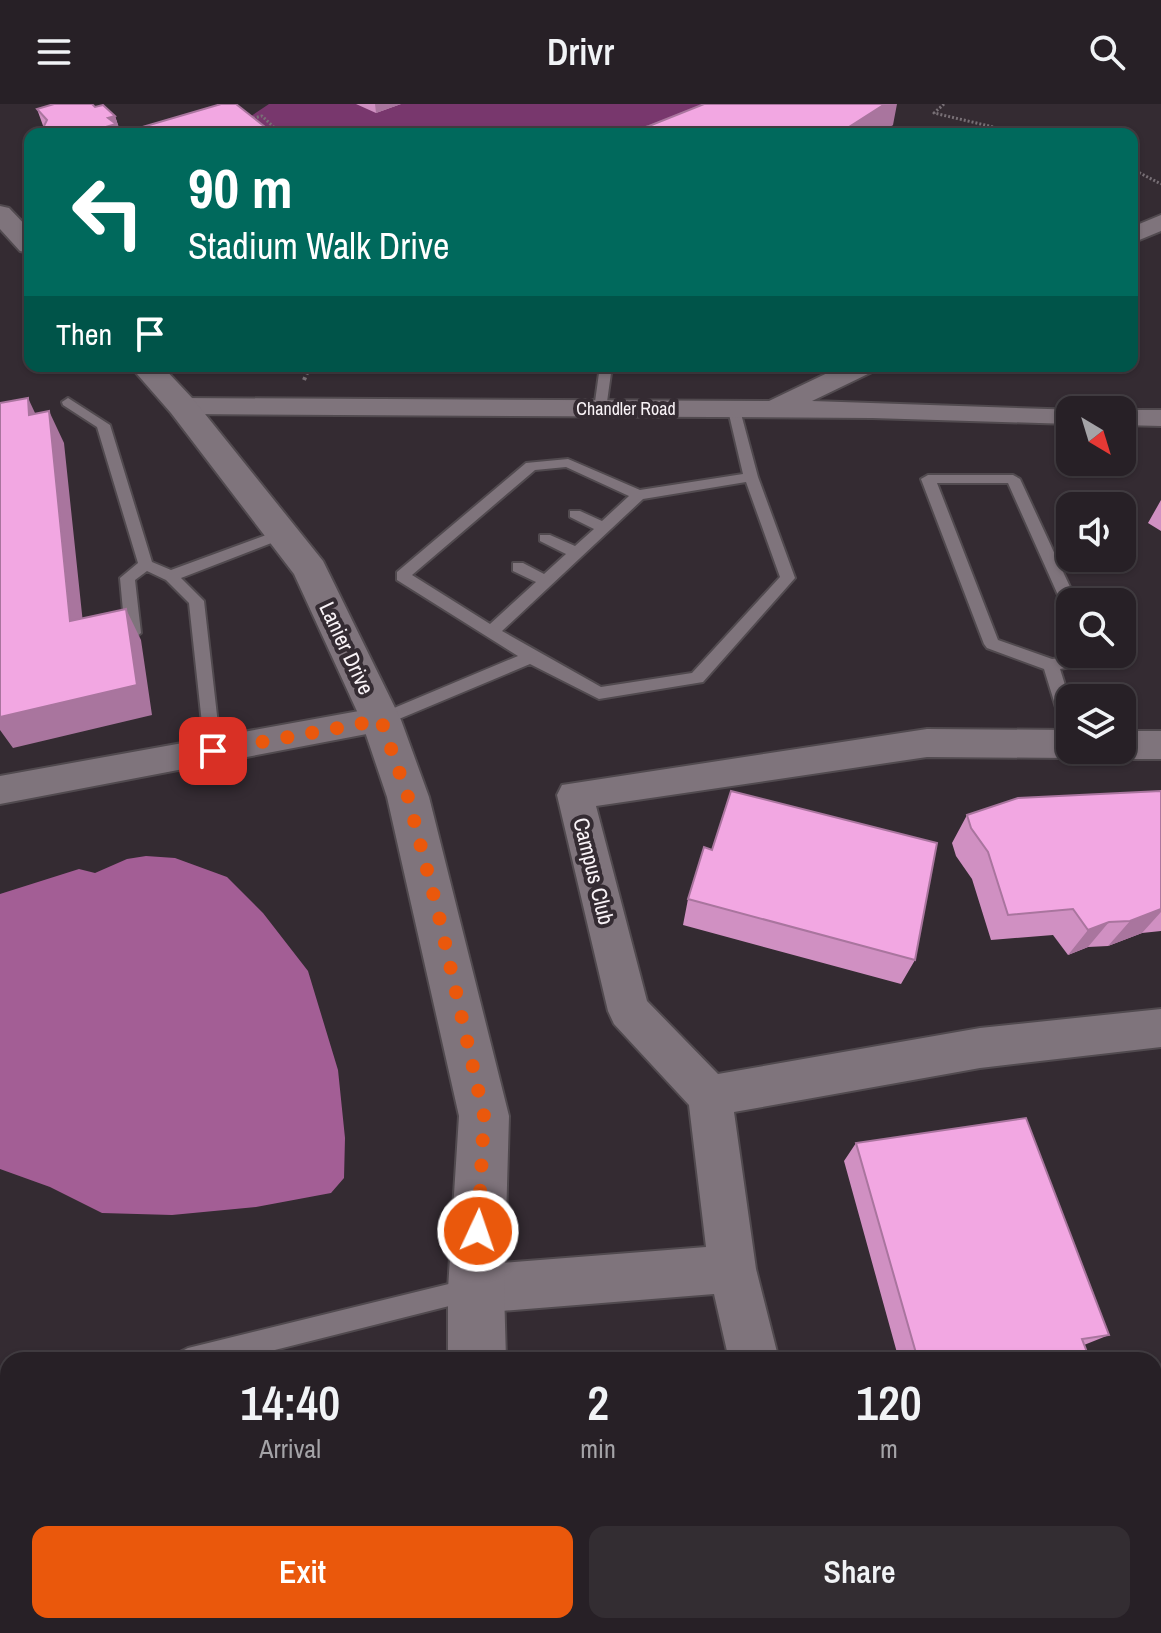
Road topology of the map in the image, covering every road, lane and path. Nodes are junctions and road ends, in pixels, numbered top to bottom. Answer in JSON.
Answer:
{"nodes":[{"id":1,"x":944,"y":104,"type":"edge"},
{"id":2,"x":248,"y":119,"type":"edge"},
{"id":3,"x":275,"y":128,"type":"edge"},
{"id":4,"x":998,"y":128,"type":"edge"},
{"id":5,"x":1138,"y":172,"type":"edge"},
{"id":6,"x":1161,"y":184,"type":"edge"},
{"id":7,"x":0,"y":214,"type":"edge"},
{"id":8,"x":1161,"y":222,"type":"edge"},
{"id":9,"x":1138,"y":233,"type":"edge"},
{"id":10,"x":24,"y":239,"type":"edge"},
{"id":11,"x":151,"y":372,"type":"edge"},
{"id":12,"x":605,"y":372,"type":"edge"},
{"id":13,"x":851,"y":372,"type":"edge"},
{"id":14,"x":68,"y":402,"type":"dead end"},
{"id":15,"x":182,"y":406,"type":"junction"},
{"id":16,"x":600,"y":409,"type":"junction"},
{"id":17,"x":734,"y":410,"type":"junction"},
{"id":18,"x":771,"y":411,"type":"junction"},
{"id":19,"x":1056,"y":416,"type":"edge"},
{"id":20,"x":1136,"y":417,"type":"edge"},
{"id":21,"x":1161,"y":418,"type":"edge"},
{"id":22,"x":751,"y":477,"type":"junction"},
{"id":23,"x":510,"y":484,"type":"junction"},
{"id":24,"x":525,"y":492,"type":"dead end"},
{"id":25,"x":639,"y":495,"type":"junction"},
{"id":26,"x":575,"y":514,"type":"dead end"},
{"id":27,"x":604,"y":528,"type":"junction"},
{"id":28,"x":282,"y":534,"type":"junction"},
{"id":29,"x":451,"y":534,"type":"junction"},
{"id":30,"x":545,"y":538,"type":"dead end"},
{"id":31,"x":467,"y":542,"type":"dead end"},
{"id":32,"x":576,"y":553,"type":"junction"},
{"id":33,"x":146,"y":565,"type":"junction"},
{"id":34,"x":518,"y":567,"type":"dead end"},
{"id":35,"x":171,"y":576,"type":"junction"},
{"id":36,"x":546,"y":581,"type":"junction"},
{"id":37,"x":1063,"y":588,"type":"edge"},
{"id":38,"x":491,"y":632,"type":"junction"},
{"id":39,"x":133,"y":633,"type":"edge"},
{"id":40,"x":531,"y":657,"type":"junction"},
{"id":41,"x":1056,"y":664,"type":"edge"},
{"id":42,"x":1051,"y":665,"type":"junction"},
{"id":43,"x":1057,"y":684,"type":"edge"},
{"id":44,"x":381,"y":720,"type":"junction"},
{"id":45,"x":1056,"y":744,"type":"edge"},
{"id":46,"x":1136,"y":745,"type":"edge"},
{"id":47,"x":1161,"y":745,"type":"edge"},
{"id":48,"x":213,"y":751,"type":"junction"},
{"id":49,"x":0,"y":790,"type":"edge"},
{"id":50,"x":1161,"y":1028,"type":"edge"},
{"id":51,"x":710,"y":1096,"type":"junction"},
{"id":52,"x":732,"y":1269,"type":"junction"},
{"id":53,"x":476,"y":1289,"type":"junction"},
{"id":54,"x":220,"y":1352,"type":"edge"},
{"id":55,"x":477,"y":1352,"type":"edge"},
{"id":56,"x":752,"y":1352,"type":"edge"}],
"edges":[{"from":1,"to":4,"type":"path"},
{"from":2,"to":3,"type":"path"},
{"from":5,"to":6,"type":"path"},
{"from":7,"to":10,"type":"street"},
{"from":8,"to":9,"type":"street"},
{"from":11,"to":15,"type":"street","name":"Lanier Drive"},
{"from":12,"to":16,"type":"lane"},
{"from":13,"to":18,"type":"street"},
{"from":14,"to":33,"type":"lane"},
{"from":15,"to":16,"type":"street","name":"Chandler Road"},
{"from":15,"to":28,"type":"street","name":"Lanier Drive"},
{"from":16,"to":17,"type":"street","name":"Chandler Road"},
{"from":17,"to":18,"type":"street","name":"Chandler Road"},
{"from":17,"to":22,"type":"lane"},
{"from":18,"to":19,"type":"street","name":"Chandler Road"},
{"from":20,"to":21,"type":"street"},
{"from":22,"to":25,"type":"lane"},
{"from":22,"to":40,"type":"lane"},
{"from":23,"to":24,"type":"lane"},
{"from":23,"to":25,"type":"lane"},
{"from":23,"to":29,"type":"lane"},
{"from":25,"to":27,"type":"lane"},
{"from":26,"to":27,"type":"lane"},
{"from":27,"to":32,"type":"lane"},
{"from":28,"to":35,"type":"lane"},
{"from":28,"to":44,"type":"street","name":"Lanier Drive"},
{"from":29,"to":31,"type":"lane"},
{"from":29,"to":38,"type":"lane"},
{"from":30,"to":32,"type":"lane"},
{"from":32,"to":36,"type":"lane"},
{"from":33,"to":35,"type":"lane"},
{"from":33,"to":39,"type":"lane"},
{"from":34,"to":36,"type":"lane"},
{"from":35,"to":48,"type":"lane"},
{"from":36,"to":38,"type":"lane"},
{"from":37,"to":42,"type":"lane"},
{"from":38,"to":40,"type":"lane"},
{"from":40,"to":44,"type":"lane"},
{"from":41,"to":42,"type":"lane"},
{"from":42,"to":43,"type":"lane"},
{"from":44,"to":48,"type":"street"},
{"from":44,"to":53,"type":"street","name":"Lanier Drive"},
{"from":45,"to":51,"type":"street","name":"Campus Club"},
{"from":46,"to":47,"type":"street"},
{"from":48,"to":49,"type":"street"},
{"from":50,"to":51,"type":"street"},
{"from":51,"to":52,"type":"street"},
{"from":52,"to":53,"type":"street"},
{"from":52,"to":56,"type":"street"},
{"from":53,"to":54,"type":"lane"},
{"from":53,"to":55,"type":"street","name":"Lanier Drive"}]}
